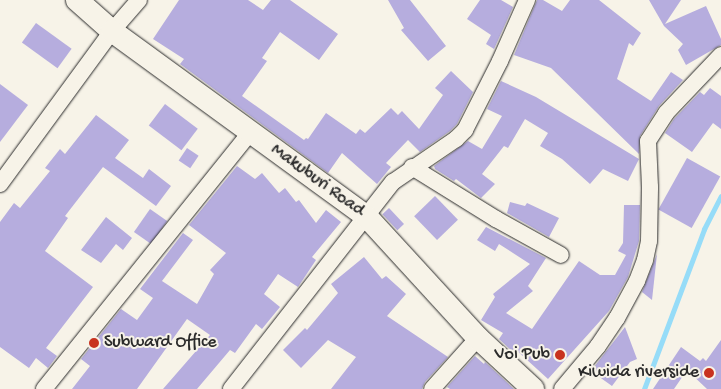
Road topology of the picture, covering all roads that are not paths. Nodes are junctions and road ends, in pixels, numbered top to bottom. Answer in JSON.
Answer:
{"nodes":[{"id":1,"x":77,"y":0,"type":"edge"},
{"id":2,"x":139,"y":0,"type":"edge"},
{"id":3,"x":527,"y":0,"type":"edge"},
{"id":4,"x":112,"y":31,"type":"junction"},
{"id":5,"x":721,"y":55,"type":"edge"},
{"id":6,"x":250,"y":132,"type":"junction"},
{"id":7,"x":412,"y":167,"type":"junction"},
{"id":8,"x":0,"y":184,"type":"edge"},
{"id":9,"x":367,"y":217,"type":"junction"},
{"id":10,"x":561,"y":254,"type":"dead end"},
{"id":11,"x":478,"y":338,"type":"junction"},
{"id":12,"x":44,"y":389,"type":"edge"},
{"id":13,"x":232,"y":389,"type":"edge"},
{"id":14,"x":432,"y":389,"type":"edge"},
{"id":15,"x":533,"y":389,"type":"edge"},
{"id":16,"x":562,"y":389,"type":"edge"}],
"edges":[{"from":1,"to":4,"type":"street","name":"Makuburi Road"},
{"from":2,"to":4,"type":"street"},
{"from":3,"to":7,"type":"street"},
{"from":4,"to":6,"type":"street","name":"Makuburi Road"},
{"from":4,"to":8,"type":"street"},
{"from":5,"to":16,"type":"street"},
{"from":6,"to":9,"type":"street","name":"Makuburi Road"},
{"from":6,"to":12,"type":"street"},
{"from":7,"to":9,"type":"street"},
{"from":7,"to":10,"type":"street"},
{"from":9,"to":11,"type":"street","name":"Makuburi Road"},
{"from":9,"to":13,"type":"street"},
{"from":11,"to":14,"type":"street"},
{"from":11,"to":15,"type":"street","name":"Makuburi Road"}]}
